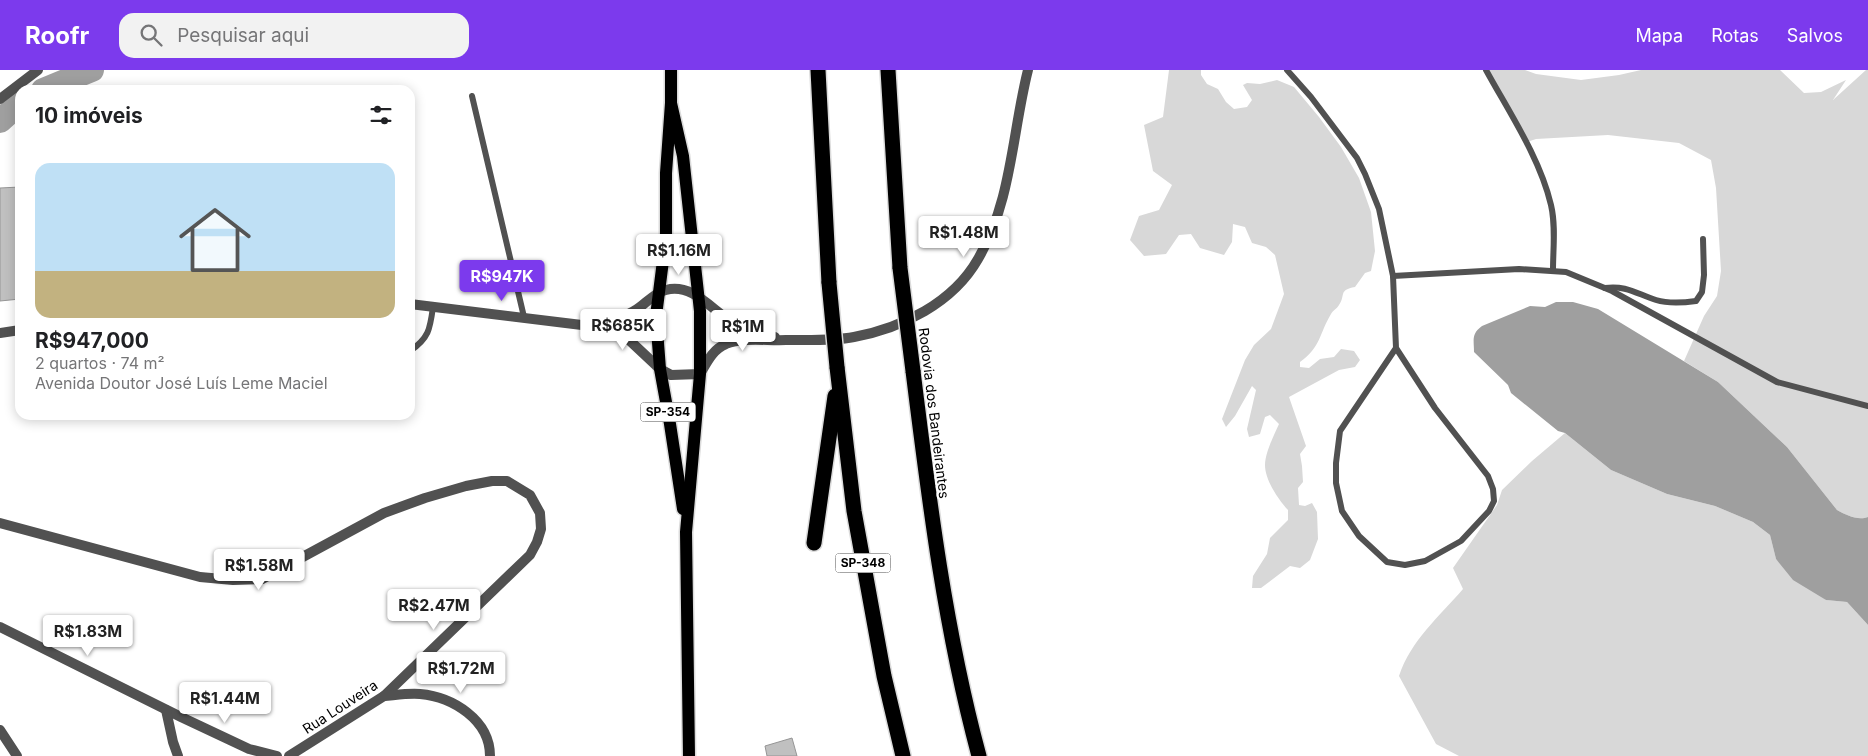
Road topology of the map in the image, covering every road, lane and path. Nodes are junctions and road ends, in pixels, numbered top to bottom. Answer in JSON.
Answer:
{"nodes":[{"id":1,"x":38,"y":70,"type":"edge"},
{"id":2,"x":670,"y":70,"type":"edge"},
{"id":3,"x":818,"y":70,"type":"edge"},
{"id":4,"x":888,"y":70,"type":"edge"},
{"id":5,"x":1028,"y":70,"type":"edge"},
{"id":6,"x":1286,"y":70,"type":"edge"},
{"id":7,"x":1486,"y":70,"type":"edge"},
{"id":8,"x":18,"y":85,"type":"edge"},
{"id":9,"x":15,"y":88,"type":"edge"},
{"id":10,"x":472,"y":96,"type":"dead end"},
{"id":11,"x":0,"y":99,"type":"edge"},
{"id":12,"x":671,"y":103,"type":"junction"},
{"id":13,"x":1703,"y":238,"type":"dead end"},
{"id":14,"x":1553,"y":270,"type":"junction"},
{"id":15,"x":1393,"y":276,"type":"junction"},
{"id":16,"x":1604,"y":288,"type":"junction"},
{"id":17,"x":658,"y":292,"type":"junction"},
{"id":18,"x":698,"y":296,"type":"junction"},
{"id":19,"x":415,"y":305,"type":"edge"},
{"id":20,"x":433,"y":307,"type":"junction"},
{"id":21,"x":524,"y":317,"type":"junction"},
{"id":22,"x":590,"y":326,"type":"junction"},
{"id":23,"x":15,"y":331,"type":"edge"},
{"id":24,"x":0,"y":333,"type":"edge"},
{"id":25,"x":788,"y":340,"type":"junction"},
{"id":26,"x":415,"y":347,"type":"edge"},
{"id":27,"x":1396,"y":348,"type":"junction"},
{"id":28,"x":660,"y":369,"type":"junction"},
{"id":29,"x":838,"y":371,"type":"junction"},
{"id":30,"x":700,"y":374,"type":"junction"},
{"id":31,"x":1868,"y":406,"type":"edge"},
{"id":32,"x":0,"y":524,"type":"edge"},
{"id":33,"x":686,"y":532,"type":"junction"},
{"id":34,"x":814,"y":543,"type":"dead end"},
{"id":35,"x":0,"y":627,"type":"edge"},
{"id":36,"x":384,"y":696,"type":"junction"},
{"id":37,"x":166,"y":710,"type":"junction"},
{"id":38,"x":0,"y":730,"type":"edge"},
{"id":39,"x":17,"y":756,"type":"edge"},
{"id":40,"x":178,"y":756,"type":"edge"},
{"id":41,"x":277,"y":756,"type":"edge"},
{"id":42,"x":289,"y":756,"type":"edge"},
{"id":43,"x":490,"y":756,"type":"edge"},
{"id":44,"x":690,"y":756,"type":"edge"},
{"id":45,"x":904,"y":756,"type":"edge"},
{"id":46,"x":979,"y":756,"type":"edge"}],
"edges":[{"from":1,"to":8,"type":"street"},
{"from":2,"to":12,"type":"main road","number":"SP-354"},
{"from":3,"to":29,"type":"highway","number":"SP-348","bridge":true},
{"from":4,"to":46,"type":"highway","name":"Rodovia dos Bandeirantes","bridge":true},
{"from":5,"to":25,"type":"street"},
{"from":6,"to":15,"type":"lane"},
{"from":7,"to":14,"type":"lane"},
{"from":9,"to":11,"type":"street"},
{"from":10,"to":21,"type":"lane"},
{"from":12,"to":17,"type":"main road","number":"SP-354"},
{"from":12,"to":18,"type":"main road","number":"SP-354"},
{"from":13,"to":16,"type":"lane"},
{"from":14,"to":15,"type":"lane"},
{"from":14,"to":16,"type":"lane"},
{"from":15,"to":27,"type":"lane"},
{"from":16,"to":31,"type":"lane"},
{"from":17,"to":18,"type":"street"},
{"from":17,"to":22,"type":"street"},
{"from":17,"to":28,"type":"main road","number":"SP-354"},
{"from":18,"to":25,"type":"street"},
{"from":18,"to":30,"type":"main road","number":"SP-354"},
{"from":19,"to":20,"type":"street"},
{"from":20,"to":21,"type":"street"},
{"from":20,"to":26,"type":"lane"},
{"from":21,"to":22,"type":"street"},
{"from":22,"to":28,"type":"street"},
{"from":23,"to":24,"type":"street"},
{"from":25,"to":30,"type":"street"},
{"from":27,"to":27,"type":"lane"},
{"from":28,"to":30,"type":"street"},
{"from":28,"to":33,"type":"main road","number":"SP-354"},
{"from":29,"to":34,"type":"highway"},
{"from":29,"to":45,"type":"highway","number":"SP-348"},
{"from":30,"to":33,"type":"main road","number":"SP-354"},
{"from":32,"to":36,"type":"street","name":"Rua Louveira"},
{"from":33,"to":44,"type":"main road","number":"SP-354"},
{"from":35,"to":37,"type":"street"},
{"from":36,"to":42,"type":"street","name":"Rua Louveira"},
{"from":36,"to":43,"type":"street"},
{"from":37,"to":40,"type":"street"},
{"from":37,"to":41,"type":"street"},
{"from":38,"to":39,"type":"street"}]}
